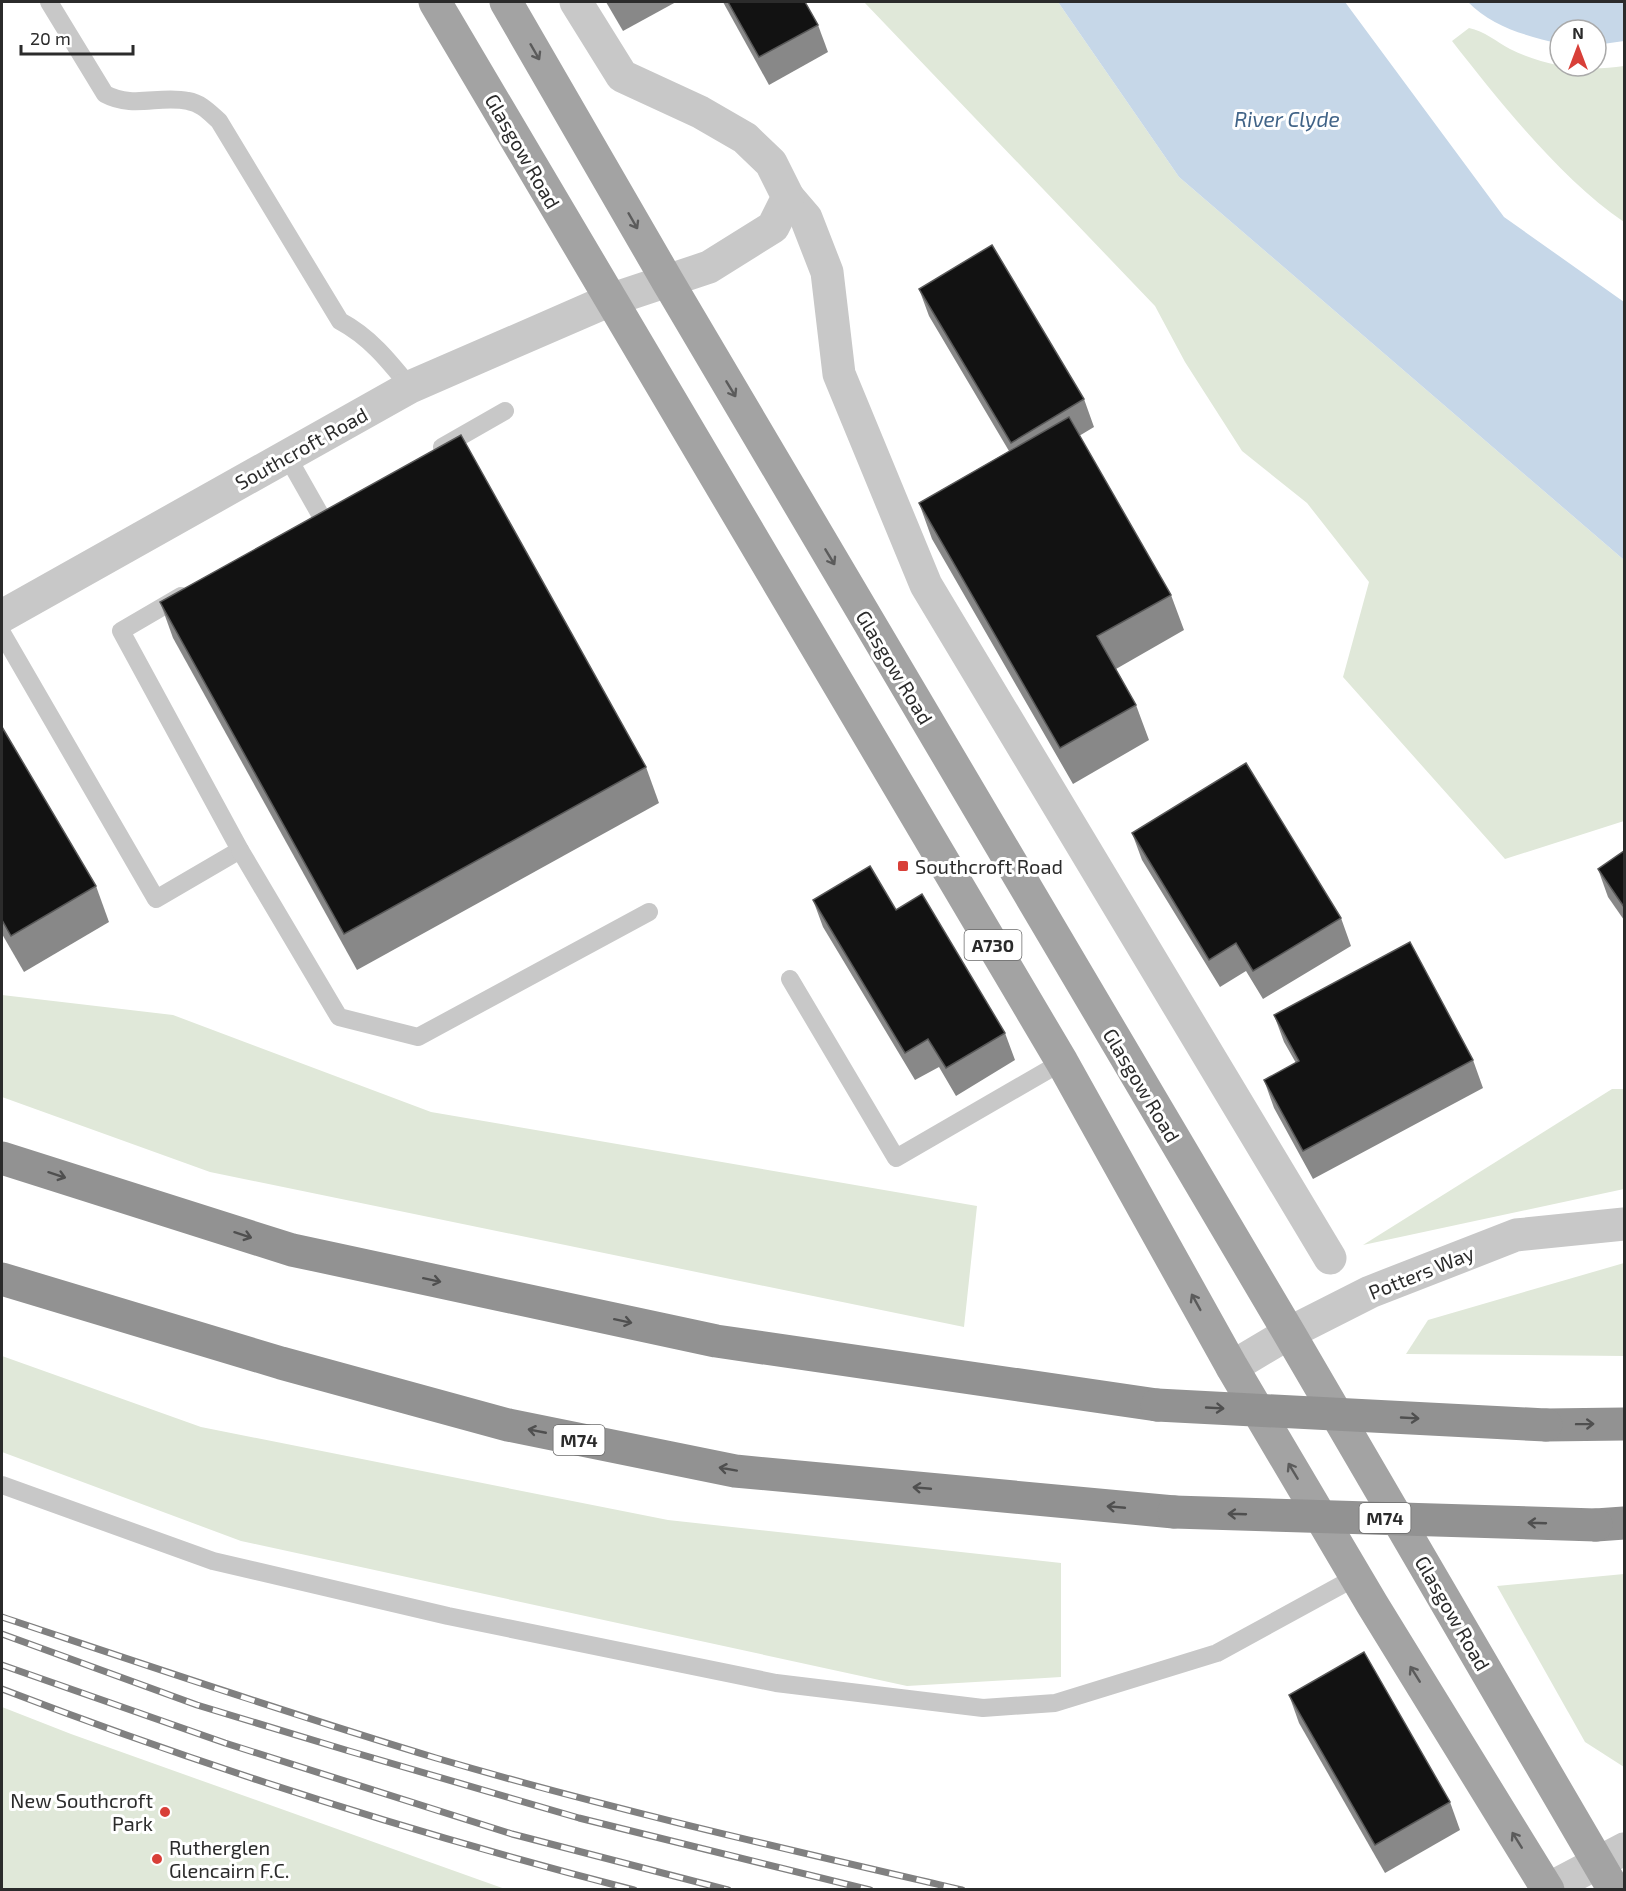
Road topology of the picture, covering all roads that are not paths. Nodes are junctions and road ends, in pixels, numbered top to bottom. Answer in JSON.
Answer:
{"nodes":[{"id":1,"x":49,"y":2,"type":"edge"},
{"id":2,"x":435,"y":2,"type":"edge"},
{"id":3,"x":506,"y":2,"type":"edge"},
{"id":4,"x":576,"y":2,"type":"edge"},
{"id":5,"x":788,"y":197,"type":"junction"},
{"id":6,"x":668,"y":282,"type":"junction"},
{"id":7,"x":610,"y":300,"type":"junction"},
{"id":8,"x":410,"y":387,"type":"junction"},
{"id":9,"x":505,"y":411,"type":"dead end"},
{"id":10,"x":287,"y":456,"type":"junction"},
{"id":11,"x":423,"y":458,"type":"edge"},
{"id":12,"x":342,"y":504,"type":"edge"},
{"id":13,"x":321,"y":516,"type":"junction"},
{"id":14,"x":301,"y":528,"type":"edge"},
{"id":15,"x":201,"y":585,"type":"edge"},
{"id":16,"x":2,"y":616,"type":"edge"},
{"id":17,"x":2,"y":633,"type":"edge"},
{"id":18,"x":240,"y":850,"type":"junction"},
{"id":19,"x":650,"y":912,"type":"dead end"},
{"id":20,"x":790,"y":979,"type":"dead end"},
{"id":21,"x":1062,"y":1062,"type":"junction"},
{"id":22,"x":2,"y":1158,"type":"edge"},
{"id":23,"x":1624,"y":1224,"type":"edge"},
{"id":24,"x":1330,"y":1258,"type":"dead end"},
{"id":25,"x":2,"y":1279,"type":"edge"},
{"id":26,"x":1289,"y":1334,"type":"junction"},
{"id":27,"x":1232,"y":1367,"type":"junction"},
{"id":28,"x":1624,"y":1424,"type":"edge"},
{"id":29,"x":2,"y":1485,"type":"edge"},
{"id":30,"x":1610,"y":1524,"type":"edge"},
{"id":31,"x":1356,"y":1577,"type":"junction"},
{"id":32,"x":1610,"y":1856,"type":"edge"},
{"id":33,"x":1548,"y":1889,"type":"edge"},
{"id":34,"x":1614,"y":1890,"type":"edge"}],
"edges":[{"from":1,"to":8,"type":"lane"},
{"from":2,"to":7,"type":"main road","name":"Glasgow Road","number":"A730"},
{"from":3,"to":6,"type":"main road","name":"Glasgow Road","number":"A730","one_way":true},
{"from":4,"to":5,"type":"street"},
{"from":5,"to":6,"type":"street"},
{"from":5,"to":24,"type":"street"},
{"from":6,"to":7,"type":"street"},
{"from":6,"to":26,"type":"main road","name":"Glasgow Road","number":"A730","one_way":true},
{"from":7,"to":8,"type":"street","name":"Southcroft Road"},
{"from":7,"to":21,"type":"main road","name":"Glasgow Road","number":"A730"},
{"from":8,"to":10,"type":"street","name":"Southcroft Road"},
{"from":9,"to":11,"type":"lane"},
{"from":10,"to":13,"type":"lane"},
{"from":10,"to":16,"type":"street","name":"Southcroft Road"},
{"from":12,"to":13,"type":"lane"},
{"from":13,"to":14,"type":"lane"},
{"from":15,"to":18,"type":"lane"},
{"from":17,"to":18,"type":"lane"},
{"from":18,"to":19,"type":"lane"},
{"from":20,"to":21,"type":"lane"},
{"from":27,"to":21,"type":"main road","name":"Glasgow Road","number":"A730","one_way":true},
{"from":22,"to":28,"type":"highway","one_way":true,"bridge":true},
{"from":23,"to":26,"type":"street","name":"Potters Way"},
{"from":30,"to":25,"type":"highway","number":"M74","one_way":true,"bridge":true},
{"from":26,"to":27,"type":"street","name":"Potters Way"},
{"from":26,"to":32,"type":"main road","name":"Glasgow Road","number":"A730"},
{"from":31,"to":27,"type":"main road","name":"Glasgow Road","number":"A730","one_way":true},
{"from":29,"to":31,"type":"lane"},
{"from":33,"to":31,"type":"main road","name":"Glasgow Road","number":"A730","one_way":true},
{"from":32,"to":33,"type":"street"},
{"from":32,"to":34,"type":"main road","name":"Glasgow Road","number":"A730"}]}
